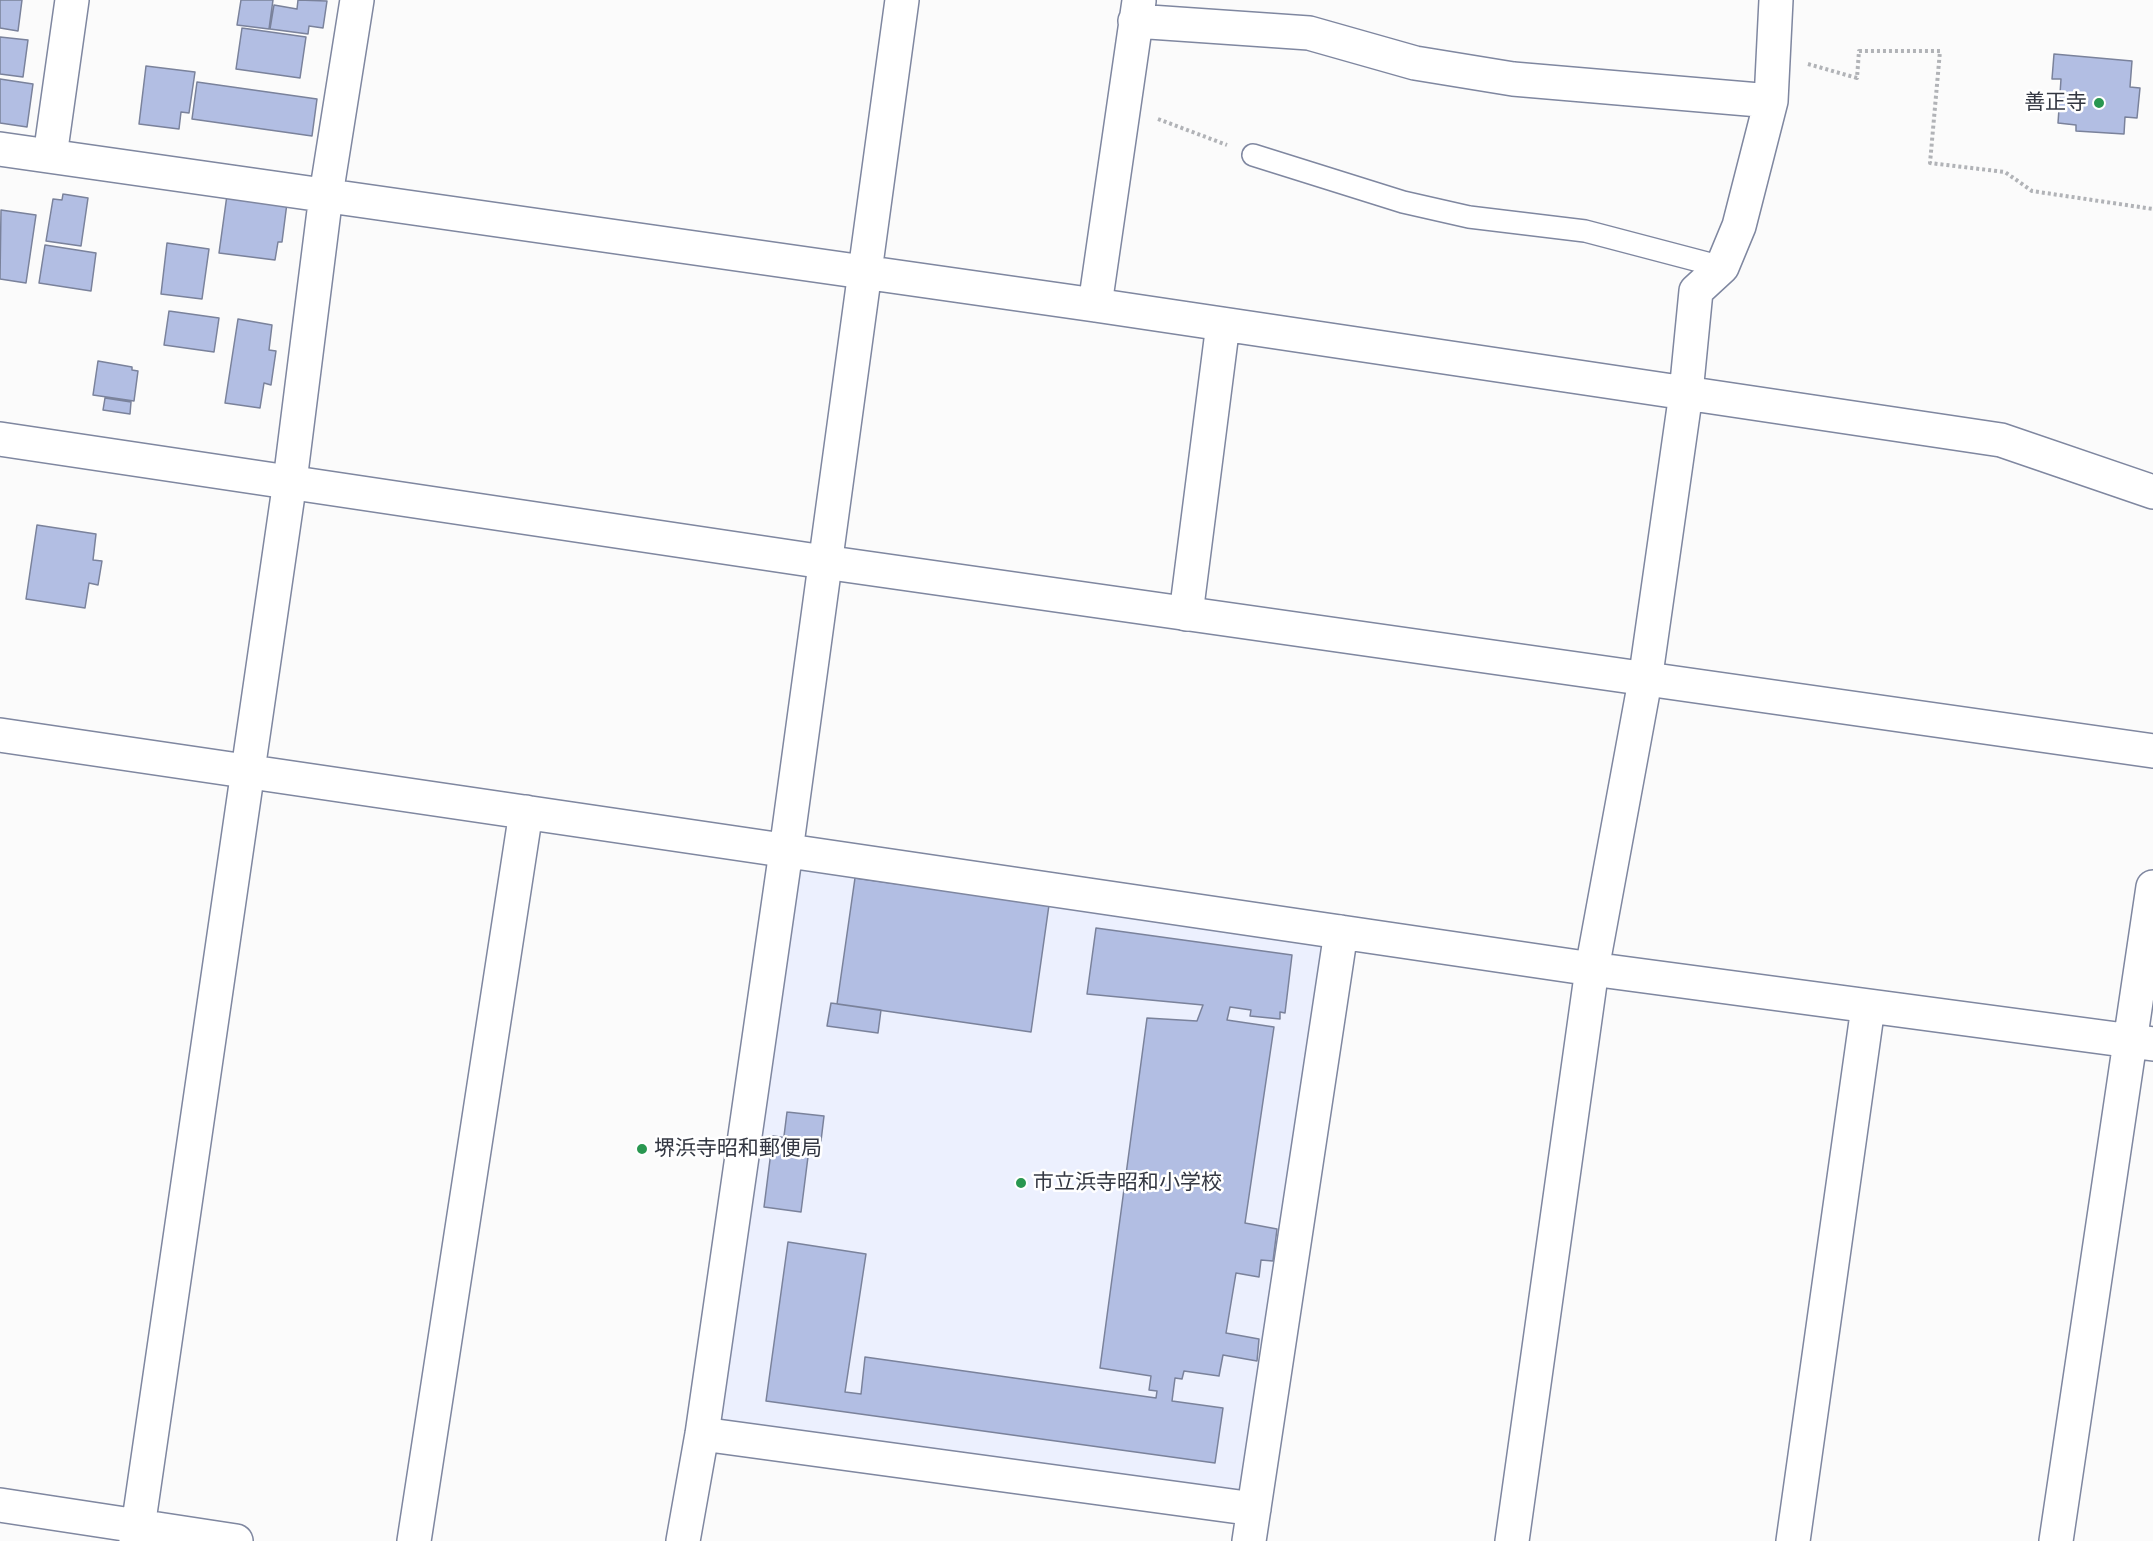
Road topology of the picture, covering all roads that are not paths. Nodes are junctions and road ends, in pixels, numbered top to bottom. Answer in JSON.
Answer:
{"nodes":[{"id":1,"x":72,"y":0,"type":"edge"},
{"id":2,"x":357,"y":0,"type":"edge"},
{"id":3,"x":902,"y":0,"type":"edge"},
{"id":4,"x":1776,"y":0,"type":"edge"},
{"id":5,"x":1138,"y":11,"type":"edge"},
{"id":6,"x":1771,"y":101,"type":"junction"},
{"id":7,"x":0,"y":148,"type":"edge"},
{"id":8,"x":1253,"y":155,"type":"road end"},
{"id":9,"x":50,"y":156,"type":"junction"},
{"id":10,"x":326,"y":195,"type":"junction"},
{"id":11,"x":1722,"y":267,"type":"junction"},
{"id":12,"x":865,"y":273,"type":"junction"},
{"id":13,"x":1095,"y":305,"type":"junction"},
{"id":14,"x":1222,"y":324,"type":"junction"},
{"id":15,"x":1686,"y":393,"type":"junction"},
{"id":16,"x":0,"y":439,"type":"edge"},
{"id":17,"x":290,"y":481,"type":"junction"},
{"id":18,"x":2153,"y":492,"type":"edge"},
{"id":19,"x":824,"y":562,"type":"junction"},
{"id":20,"x":1186,"y":614,"type":"junction"},
{"id":21,"x":1645,"y":681,"type":"junction"},
{"id":22,"x":0,"y":735,"type":"edge"},
{"id":23,"x":2153,"y":751,"type":"edge"},
{"id":24,"x":248,"y":770,"type":"junction"},
{"id":25,"x":526,"y":812,"type":"junction"},
{"id":26,"x":786,"y":851,"type":"junction"},
{"id":27,"x":2153,"y":887,"type":"edge"},
{"id":28,"x":1341,"y":932,"type":"junction"},
{"id":29,"x":1592,"y":969,"type":"junction"},
{"id":30,"x":1868,"y":1007,"type":"junction"},
{"id":31,"x":2142,"y":1043,"type":"edge"},
{"id":32,"x":702,"y":1434,"type":"junction"},
{"id":33,"x":0,"y":1505,"type":"edge"},
{"id":34,"x":1254,"y":1509,"type":"junction"},
{"id":35,"x":137,"y":1533,"type":"edge"},
{"id":36,"x":236,"y":1541,"type":"edge"},
{"id":37,"x":414,"y":1541,"type":"edge"},
{"id":38,"x":683,"y":1541,"type":"edge"},
{"id":39,"x":1249,"y":1541,"type":"edge"},
{"id":40,"x":1512,"y":1541,"type":"edge"},
{"id":41,"x":1793,"y":1541,"type":"edge"},
{"id":42,"x":2056,"y":1541,"type":"edge"}],
"edges":[{"from":1,"to":9,"type":"street"},
{"from":2,"to":10,"type":"street"},
{"from":3,"to":12,"type":"street"},
{"from":4,"to":6,"type":"street"},
{"from":5,"to":6,"type":"street"},
{"from":5,"to":13,"type":"street"},
{"from":6,"to":11,"type":"street"},
{"from":7,"to":9,"type":"street"},
{"from":8,"to":11,"type":"lane"},
{"from":9,"to":10,"type":"street"},
{"from":10,"to":12,"type":"street"},
{"from":10,"to":17,"type":"street"},
{"from":11,"to":15,"type":"street"},
{"from":12,"to":13,"type":"street"},
{"from":12,"to":19,"type":"street"},
{"from":13,"to":14,"type":"street"},
{"from":14,"to":15,"type":"street"},
{"from":14,"to":20,"type":"street"},
{"from":15,"to":18,"type":"street"},
{"from":15,"to":21,"type":"street"},
{"from":16,"to":17,"type":"street"},
{"from":17,"to":19,"type":"street"},
{"from":17,"to":24,"type":"street"},
{"from":19,"to":20,"type":"street"},
{"from":19,"to":26,"type":"street"},
{"from":20,"to":21,"type":"street"},
{"from":21,"to":23,"type":"street"},
{"from":21,"to":29,"type":"street"},
{"from":22,"to":24,"type":"street"},
{"from":24,"to":25,"type":"street"},
{"from":24,"to":35,"type":"street"},
{"from":25,"to":26,"type":"street"},
{"from":25,"to":37,"type":"street"},
{"from":26,"to":28,"type":"street"},
{"from":26,"to":32,"type":"street"},
{"from":27,"to":31,"type":"street"},
{"from":28,"to":29,"type":"street"},
{"from":28,"to":34,"type":"street"},
{"from":29,"to":30,"type":"street"},
{"from":29,"to":40,"type":"street"},
{"from":30,"to":31,"type":"street"},
{"from":30,"to":41,"type":"street"},
{"from":31,"to":42,"type":"street"},
{"from":32,"to":34,"type":"street"},
{"from":32,"to":38,"type":"street"},
{"from":33,"to":35,"type":"street"},
{"from":34,"to":39,"type":"street"},
{"from":35,"to":36,"type":"street"}]}
